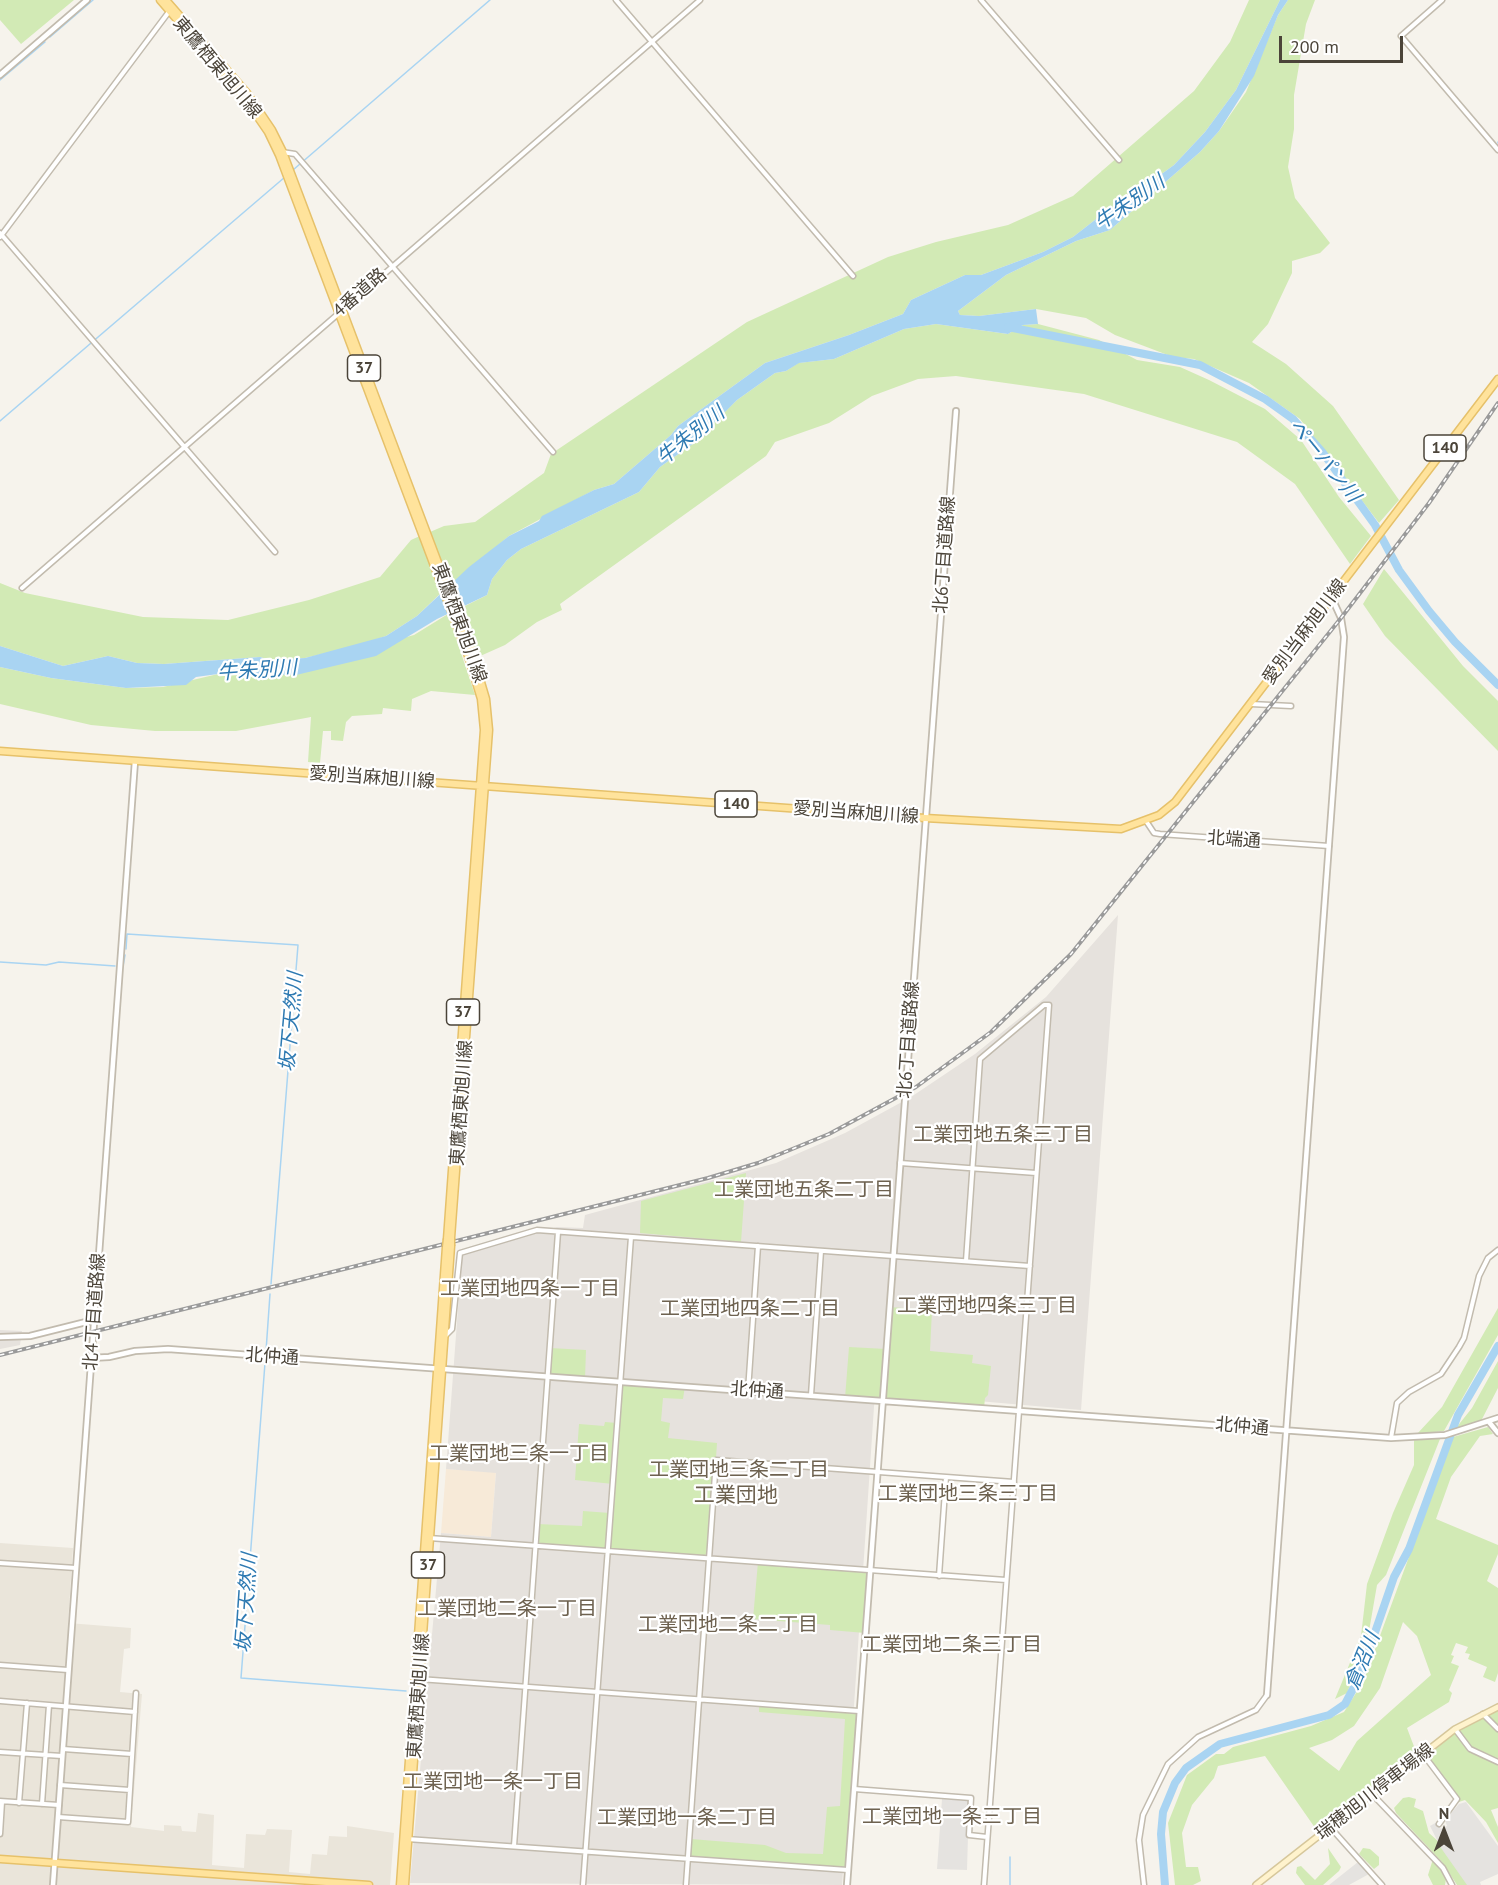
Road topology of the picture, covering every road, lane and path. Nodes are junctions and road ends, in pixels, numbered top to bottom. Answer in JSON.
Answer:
{"nodes":[{"id":1,"x":87,"y":0,"type":"edge"},
{"id":2,"x":160,"y":0,"type":"edge"},
{"id":3,"x":166,"y":0,"type":"edge"},
{"id":4,"x":616,"y":0,"type":"edge"},
{"id":5,"x":700,"y":0,"type":"edge"},
{"id":6,"x":981,"y":0,"type":"edge"},
{"id":7,"x":1442,"y":0,"type":"edge"},
{"id":8,"x":171,"y":9,"type":"junction"},
{"id":9,"x":652,"y":42,"type":"junction"},
{"id":10,"x":0,"y":75,"type":"edge"},
{"id":11,"x":1498,"y":150,"type":"edge"},
{"id":12,"x":280,"y":153,"type":"junction"},
{"id":13,"x":1119,"y":160,"type":"dead end"},
{"id":14,"x":1,"y":235,"type":"edge"},
{"id":15,"x":392,"y":266,"type":"junction"},
{"id":16,"x":853,"y":276,"type":"dead end"},
{"id":17,"x":340,"y":310,"type":"junction"},
{"id":18,"x":1498,"y":379,"type":"edge"},
{"id":19,"x":956,"y":411,"type":"dead end"},
{"id":20,"x":183,"y":445,"type":"junction"},
{"id":21,"x":553,"y":452,"type":"dead end"},
{"id":22,"x":275,"y":552,"type":"dead end"},
{"id":23,"x":22,"y":588,"type":"dead end"},
{"id":24,"x":1330,"y":596,"type":"junction"},
{"id":25,"x":1251,"y":704,"type":"junction"},
{"id":26,"x":1291,"y":706,"type":"dead end"},
{"id":27,"x":0,"y":751,"type":"edge"},
{"id":28,"x":135,"y":761,"type":"junction"},
{"id":29,"x":482,"y":786,"type":"junction"},
{"id":30,"x":925,"y":818,"type":"junction"},
{"id":31,"x":1146,"y":821,"type":"junction"},
{"id":32,"x":1329,"y":846,"type":"junction"},
{"id":33,"x":900,"y":1163,"type":"junction"},
{"id":34,"x":972,"y":1168,"type":"junction"},
{"id":35,"x":1036,"y":1173,"type":"junction"},
{"id":36,"x":558,"y":1232,"type":"junction"},
{"id":37,"x":631,"y":1237,"type":"junction"},
{"id":38,"x":449,"y":1242,"type":"junction"},
{"id":39,"x":758,"y":1246,"type":"junction"},
{"id":40,"x":1498,"y":1250,"type":"edge"},
{"id":41,"x":821,"y":1251,"type":"junction"},
{"id":42,"x":893,"y":1256,"type":"junction"},
{"id":43,"x":966,"y":1261,"type":"junction"},
{"id":44,"x":1030,"y":1266,"type":"junction"},
{"id":45,"x":94,"y":1320,"type":"junction"},
{"id":46,"x":445,"y":1336,"type":"junction"},
{"id":47,"x":0,"y":1337,"type":"edge"},
{"id":48,"x":92,"y":1358,"type":"junction"},
{"id":49,"x":440,"y":1369,"type":"junction"},
{"id":50,"x":548,"y":1376,"type":"junction"},
{"id":51,"x":621,"y":1382,"type":"junction"},
{"id":52,"x":748,"y":1391,"type":"junction"},
{"id":53,"x":811,"y":1395,"type":"junction"},
{"id":54,"x":882,"y":1401,"type":"junction"},
{"id":55,"x":1020,"y":1411,"type":"junction"},
{"id":56,"x":1498,"y":1418,"type":"edge"},
{"id":57,"x":1489,"y":1422,"type":"junction"},
{"id":58,"x":1286,"y":1431,"type":"junction"},
{"id":59,"x":1498,"y":1433,"type":"edge"},
{"id":60,"x":1391,"y":1438,"type":"junction"},
{"id":61,"x":877,"y":1472,"type":"junction"},
{"id":62,"x":946,"y":1477,"type":"junction"},
{"id":63,"x":1014,"y":1482,"type":"junction"},
{"id":64,"x":427,"y":1538,"type":"junction"},
{"id":65,"x":536,"y":1546,"type":"junction"},
{"id":66,"x":608,"y":1551,"type":"junction"},
{"id":67,"x":709,"y":1558,"type":"junction"},
{"id":68,"x":0,"y":1563,"type":"edge"},
{"id":69,"x":76,"y":1568,"type":"junction"},
{"id":70,"x":869,"y":1570,"type":"junction"},
{"id":71,"x":939,"y":1576,"type":"junction"},
{"id":72,"x":1006,"y":1580,"type":"junction"},
{"id":73,"x":0,"y":1665,"type":"edge"},
{"id":74,"x":68,"y":1670,"type":"junction"},
{"id":75,"x":417,"y":1679,"type":"junction"},
{"id":76,"x":525,"y":1687,"type":"junction"},
{"id":77,"x":598,"y":1692,"type":"junction"},
{"id":78,"x":136,"y":1694,"type":"dead end"},
{"id":79,"x":1267,"y":1695,"type":"joint"},
{"id":80,"x":699,"y":1700,"type":"junction"},
{"id":81,"x":0,"y":1701,"type":"edge"},
{"id":82,"x":27,"y":1703,"type":"junction"},
{"id":83,"x":49,"y":1705,"type":"junction"},
{"id":84,"x":66,"y":1707,"type":"junction"},
{"id":85,"x":1497,"y":1708,"type":"edge"},
{"id":86,"x":859,"y":1711,"type":"junction"},
{"id":87,"x":135,"y":1712,"type":"junction"},
{"id":88,"x":1482,"y":1714,"type":"junction"},
{"id":89,"x":1498,"y":1729,"type":"edge"},
{"id":90,"x":1455,"y":1730,"type":"junction"},
{"id":91,"x":63,"y":1749,"type":"junction"},
{"id":92,"x":0,"y":1752,"type":"edge"},
{"id":93,"x":22,"y":1754,"type":"junction"},
{"id":94,"x":132,"y":1754,"type":"junction"},
{"id":95,"x":1423,"y":1754,"type":"junction"},
{"id":96,"x":45,"y":1755,"type":"junction"},
{"id":97,"x":62,"y":1756,"type":"junction"},
{"id":98,"x":1498,"y":1762,"type":"edge"},
{"id":99,"x":60,"y":1785,"type":"junction"},
{"id":100,"x":854,"y":1789,"type":"junction"},
{"id":101,"x":130,"y":1790,"type":"junction"},
{"id":102,"x":1372,"y":1794,"type":"junction"},
{"id":103,"x":1,"y":1801,"type":"edge"},
{"id":104,"x":19,"y":1803,"type":"junction"},
{"id":105,"x":42,"y":1804,"type":"junction"},
{"id":106,"x":58,"y":1806,"type":"junction"},
{"id":107,"x":58,"y":1817,"type":"junction"},
{"id":108,"x":1439,"y":1824,"type":"dead end"},
{"id":109,"x":1330,"y":1827,"type":"junction"},
{"id":110,"x":0,"y":1834,"type":"edge"},
{"id":111,"x":987,"y":1837,"type":"junction"},
{"id":112,"x":406,"y":1839,"type":"junction"},
{"id":113,"x":514,"y":1846,"type":"junction"},
{"id":114,"x":586,"y":1851,"type":"junction"},
{"id":115,"x":688,"y":1858,"type":"junction"},
{"id":116,"x":0,"y":1859,"type":"edge"},
{"id":117,"x":55,"y":1863,"type":"junction"},
{"id":118,"x":848,"y":1870,"type":"junction"},
{"id":119,"x":53,"y":1885,"type":"edge"},
{"id":120,"x":369,"y":1885,"type":"edge"},
{"id":121,"x":400,"y":1885,"type":"edge"},
{"id":122,"x":405,"y":1885,"type":"edge"},
{"id":123,"x":584,"y":1885,"type":"edge"},
{"id":124,"x":686,"y":1885,"type":"edge"},
{"id":125,"x":847,"y":1885,"type":"edge"},
{"id":126,"x":984,"y":1885,"type":"edge"},
{"id":127,"x":1144,"y":1885,"type":"edge"},
{"id":128,"x":1256,"y":1885,"type":"edge"},
{"id":129,"x":1382,"y":1885,"type":"edge"},
{"id":130,"x":1452,"y":1885,"type":"edge"}],
"edges":[{"from":1,"to":10,"type":"street"},
{"from":2,"to":8,"type":"main road","name":"東鷹栖東旭川線","number":"37"},
{"from":3,"to":8,"type":"main road","name":"東鷹栖東旭川線","number":"37"},
{"from":4,"to":9,"type":"street"},
{"from":5,"to":9,"type":"street","name":"4番道路"},
{"from":6,"to":13,"type":"street"},
{"from":7,"to":11,"type":"street"},
{"from":8,"to":12,"type":"main road","name":"東鷹栖東旭川線","number":"37"},
{"from":8,"to":14,"type":"street"},
{"from":9,"to":15,"type":"street","name":"4番道路"},
{"from":9,"to":16,"type":"street"},
{"from":12,"to":15,"type":"street"},
{"from":12,"to":17,"type":"main road","name":"東鷹栖東旭川線","number":"37"},
{"from":14,"to":20,"type":"street"},
{"from":15,"to":17,"type":"street","name":"4番道路"},
{"from":15,"to":21,"type":"street"},
{"from":17,"to":20,"type":"street","name":"4番道路"},
{"from":17,"to":29,"type":"main road","name":"東鷹栖東旭川線","number":"37"},
{"from":18,"to":24,"type":"main road","name":"愛別当麻旭川線","number":"140"},
{"from":19,"to":30,"type":"street","name":"北6丁目道路線"},
{"from":20,"to":22,"type":"street"},
{"from":20,"to":23,"type":"street","name":"4番道路"},
{"from":24,"to":25,"type":"main road","name":"愛別当麻旭川線","number":"140"},
{"from":24,"to":32,"type":"street"},
{"from":25,"to":26,"type":"street"},
{"from":25,"to":31,"type":"main road","name":"愛別当麻旭川線","number":"140"},
{"from":27,"to":28,"type":"main road","name":"愛別当麻旭川線","number":"140"},
{"from":28,"to":29,"type":"main road","name":"愛別当麻旭川線","number":"140"},
{"from":28,"to":45,"type":"street","name":"北4丁目道路線"},
{"from":29,"to":30,"type":"main road","name":"愛別当麻旭川線","number":"140"},
{"from":29,"to":38,"type":"main road","name":"東鷹栖東旭川線","number":"37"},
{"from":30,"to":31,"type":"main road","name":"愛別当麻旭川線","number":"140"},
{"from":30,"to":33,"type":"street","name":"北6丁目道路線"},
{"from":31,"to":32,"type":"street","name":"北端通"},
{"from":32,"to":58,"type":"street"},
{"from":33,"to":34,"type":"street"},
{"from":33,"to":42,"type":"street","name":"北6丁目道路線"},
{"from":34,"to":35,"type":"street"},
{"from":34,"to":35,"type":"street"},
{"from":34,"to":43,"type":"street"},
{"from":35,"to":44,"type":"street"},
{"from":36,"to":37,"type":"street"},
{"from":36,"to":46,"type":"street"},
{"from":36,"to":50,"type":"street"},
{"from":37,"to":39,"type":"street"},
{"from":37,"to":51,"type":"street"},
{"from":38,"to":46,"type":"main road","name":"東鷹栖東旭川線","number":"37"},
{"from":38,"to":49,"type":"main road","name":"東鷹栖東旭川線","number":"37"},
{"from":39,"to":41,"type":"street"},
{"from":39,"to":52,"type":"street"},
{"from":40,"to":60,"type":"street"},
{"from":41,"to":42,"type":"street"},
{"from":41,"to":53,"type":"street"},
{"from":42,"to":43,"type":"street"},
{"from":42,"to":54,"type":"street","name":"北6丁目道路線"},
{"from":43,"to":44,"type":"street"},
{"from":44,"to":55,"type":"street"},
{"from":45,"to":47,"type":"street"},
{"from":45,"to":48,"type":"street","name":"北4丁目道路線"},
{"from":46,"to":49,"type":"main road","name":"東鷹栖東旭川線","number":"37"},
{"from":48,"to":49,"type":"street","name":"北仲通"},
{"from":48,"to":69,"type":"street","name":"北4丁目道路線"},
{"from":49,"to":50,"type":"street","name":"北仲通"},
{"from":49,"to":64,"type":"main road","name":"東鷹栖東旭川線","number":"37"},
{"from":50,"to":51,"type":"street","name":"北仲通"},
{"from":50,"to":65,"type":"street"},
{"from":51,"to":52,"type":"street","name":"北仲通"},
{"from":51,"to":66,"type":"street"},
{"from":52,"to":53,"type":"street","name":"北仲通"},
{"from":53,"to":54,"type":"street","name":"北仲通"},
{"from":54,"to":55,"type":"street","name":"北仲通"},
{"from":54,"to":61,"type":"street","name":"北6丁目道路線"},
{"from":55,"to":58,"type":"street","name":"北仲通"},
{"from":55,"to":63,"type":"street"},
{"from":56,"to":57,"type":"street","name":"北仲通"},
{"from":57,"to":59,"type":"street"},
{"from":57,"to":60,"type":"street","name":"北仲通"},
{"from":58,"to":60,"type":"street","name":"北仲通"},
{"from":58,"to":79,"type":"street"},
{"from":61,"to":62,"type":"street"},
{"from":61,"to":67,"type":"street"},
{"from":61,"to":70,"type":"street","name":"北6丁目道路線"},
{"from":62,"to":63,"type":"street"},
{"from":62,"to":71,"type":"street"},
{"from":63,"to":72,"type":"street"},
{"from":64,"to":65,"type":"street"},
{"from":64,"to":75,"type":"main road","name":"東鷹栖東旭川線","number":"37"},
{"from":65,"to":66,"type":"street"},
{"from":65,"to":76,"type":"street"},
{"from":66,"to":67,"type":"street"},
{"from":66,"to":77,"type":"street"},
{"from":67,"to":70,"type":"street"},
{"from":67,"to":80,"type":"street"},
{"from":68,"to":69,"type":"street"},
{"from":69,"to":74,"type":"street","name":"北4丁目道路線"},
{"from":70,"to":71,"type":"street"},
{"from":70,"to":86,"type":"street","name":"北6丁目道路線"},
{"from":71,"to":72,"type":"street"},
{"from":72,"to":111,"type":"street"},
{"from":73,"to":74,"type":"street"},
{"from":74,"to":84,"type":"street","name":"北4丁目道路線"},
{"from":75,"to":76,"type":"street"},
{"from":75,"to":112,"type":"main road","name":"東鷹栖東旭川線","number":"37"},
{"from":76,"to":77,"type":"street"},
{"from":76,"to":113,"type":"street"},
{"from":77,"to":80,"type":"street"},
{"from":77,"to":114,"type":"street"},
{"from":78,"to":87,"type":"street"},
{"from":79,"to":127,"type":"street"},
{"from":80,"to":86,"type":"street"},
{"from":80,"to":115,"type":"street"},
{"from":81,"to":82,"type":"street"},
{"from":82,"to":83,"type":"street"},
{"from":82,"to":93,"type":"street"},
{"from":83,"to":84,"type":"street"},
{"from":83,"to":96,"type":"street"},
{"from":84,"to":87,"type":"street"},
{"from":84,"to":91,"type":"street","name":"北4丁目道路線"},
{"from":85,"to":88,"type":"main road","name":"瑞穂旭川停車場線"},
{"from":86,"to":100,"type":"street","name":"北6丁目道路線"},
{"from":87,"to":94,"type":"street"},
{"from":88,"to":89,"type":"street"},
{"from":88,"to":90,"type":"main road","name":"瑞穂旭川停車場線"},
{"from":90,"to":95,"type":"main road","name":"瑞穂旭川停車場線"},
{"from":90,"to":98,"type":"street"},
{"from":91,"to":94,"type":"street"},
{"from":91,"to":97,"type":"street","name":"北4丁目道路線"},
{"from":92,"to":93,"type":"street"},
{"from":93,"to":96,"type":"street"},
{"from":93,"to":104,"type":"street"},
{"from":94,"to":101,"type":"street"},
{"from":95,"to":102,"type":"main road","name":"瑞穂旭川停車場線"},
{"from":95,"to":108,"type":"street"},
{"from":96,"to":97,"type":"street"},
{"from":96,"to":105,"type":"street"},
{"from":97,"to":99,"type":"street","name":"北4丁目道路線"},
{"from":99,"to":101,"type":"street"},
{"from":99,"to":106,"type":"street","name":"北4丁目道路線"},
{"from":100,"to":111,"type":"street"},
{"from":100,"to":118,"type":"street","name":"北6丁目道路線"},
{"from":101,"to":107,"type":"street"},
{"from":102,"to":109,"type":"main road","name":"瑞穂旭川停車場線"},
{"from":102,"to":130,"type":"street"},
{"from":103,"to":104,"type":"street"},
{"from":103,"to":110,"type":"street"},
{"from":104,"to":105,"type":"street"},
{"from":105,"to":106,"type":"street"},
{"from":106,"to":107,"type":"street","name":"北4丁目道路線"},
{"from":107,"to":117,"type":"street","name":"北4丁目道路線"},
{"from":109,"to":128,"type":"main road","name":"瑞穂旭川停車場線"},
{"from":109,"to":129,"type":"street"},
{"from":111,"to":126,"type":"street"},
{"from":112,"to":113,"type":"street"},
{"from":112,"to":121,"type":"main road","name":"東鷹栖東旭川線","number":"37"},
{"from":112,"to":122,"type":"main road","name":"東鷹栖東旭川線","number":"37"},
{"from":113,"to":114,"type":"street"},
{"from":114,"to":115,"type":"street"},
{"from":114,"to":123,"type":"street"},
{"from":115,"to":118,"type":"street"},
{"from":115,"to":124,"type":"street"},
{"from":116,"to":117,"type":"main road"},
{"from":117,"to":119,"type":"street","name":"北4丁目道路線"},
{"from":117,"to":120,"type":"main road"},
{"from":118,"to":125,"type":"street","name":"北6丁目道路線"}]}
